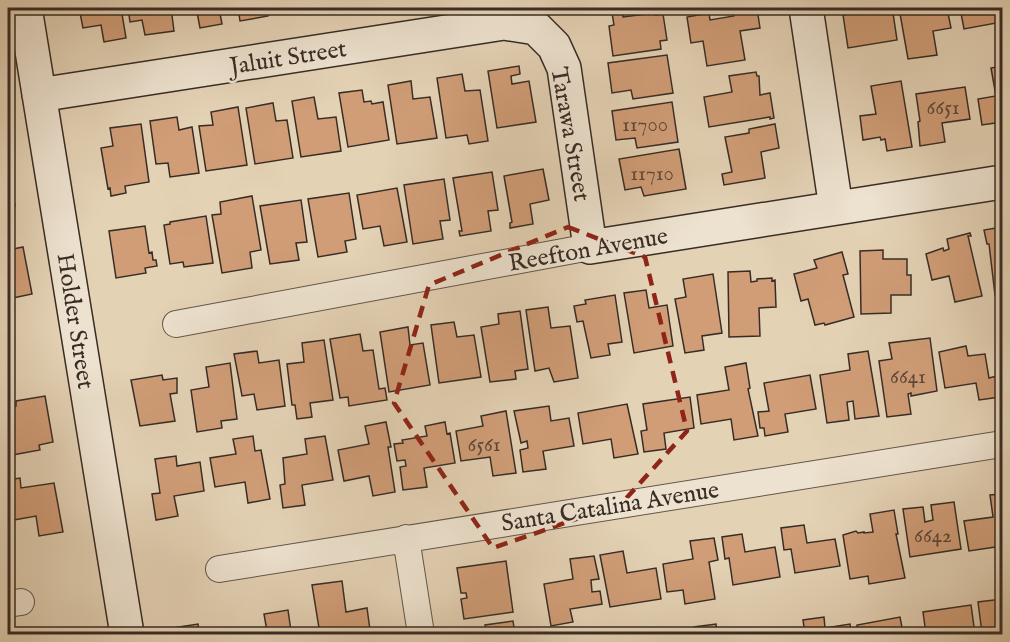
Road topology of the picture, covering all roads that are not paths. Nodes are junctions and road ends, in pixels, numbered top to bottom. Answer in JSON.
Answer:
{"nodes":[{"id":1,"x":25,"y":8,"type":"edge"},
{"id":2,"x":806,"y":8,"type":"edge"},
{"id":3,"x":536,"y":28,"type":"joint"},
{"id":4,"x":39,"y":95,"type":"junction"},
{"id":5,"x":1002,"y":182,"type":"edge"},
{"id":6,"x":836,"y":208,"type":"junction"},
{"id":7,"x":590,"y":247,"type":"junction"},
{"id":8,"x":176,"y":324,"type":"dead end"},
{"id":9,"x":1002,"y":444,"type":"edge"},
{"id":10,"x":406,"y":538,"type":"junction"},
{"id":11,"x":219,"y":569,"type":"dead end"},
{"id":12,"x":127,"y":634,"type":"edge"},
{"id":13,"x":421,"y":634,"type":"edge"}],
"edges":[{"from":1,"to":4,"type":"street","name":"Holder Street"},
{"from":2,"to":6,"type":"street"},
{"from":3,"to":4,"type":"street","name":"Jaluit Street"},
{"from":3,"to":7,"type":"street","name":"Tarawa Street"},
{"from":4,"to":12,"type":"street","name":"Holder Street"},
{"from":5,"to":6,"type":"street","name":"Reefton Avenue"},
{"from":6,"to":7,"type":"street","name":"Reefton Avenue"},
{"from":7,"to":8,"type":"street","name":"Reefton Avenue"},
{"from":9,"to":10,"type":"street","name":"Santa Catalina Avenue"},
{"from":10,"to":11,"type":"street","name":"Santa Catalina Avenue"},
{"from":10,"to":13,"type":"street"}]}
